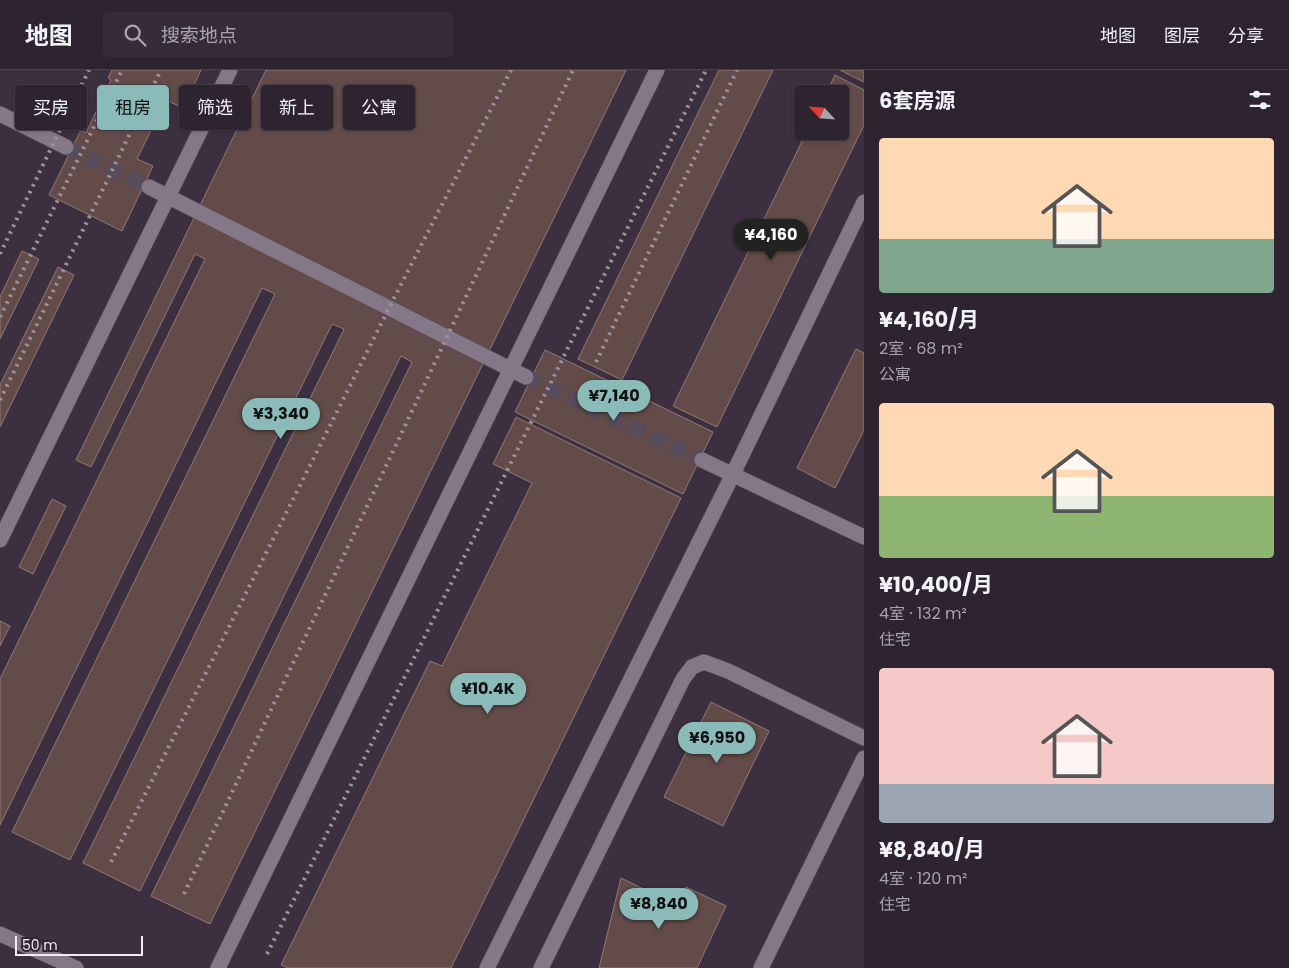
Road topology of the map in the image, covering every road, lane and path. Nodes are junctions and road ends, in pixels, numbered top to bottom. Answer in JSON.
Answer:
{"nodes":[{"id":1,"x":230,"y":70,"type":"edge"},
{"id":2,"x":658,"y":70,"type":"edge"},
{"id":3,"x":0,"y":114,"type":"edge"},
{"id":4,"x":66,"y":146,"type":"tunnel mouth"},
{"id":5,"x":149,"y":187,"type":"tunnel mouth"},
{"id":6,"x":168,"y":196,"type":"junction"},
{"id":7,"x":864,"y":202,"type":"edge"},
{"id":8,"x":511,"y":369,"type":"junction"},
{"id":9,"x":526,"y":377,"type":"tunnel mouth"},
{"id":10,"x":702,"y":460,"type":"tunnel mouth"},
{"id":11,"x":733,"y":474,"type":"junction"},
{"id":12,"x":864,"y":537,"type":"edge"},
{"id":13,"x":0,"y":540,"type":"edge"},
{"id":14,"x":864,"y":738,"type":"edge"},
{"id":15,"x":864,"y":758,"type":"edge"},
{"id":16,"x":0,"y":934,"type":"edge"},
{"id":17,"x":76,"y":968,"type":"edge"},
{"id":18,"x":218,"y":968,"type":"edge"},
{"id":19,"x":487,"y":968,"type":"edge"},
{"id":20,"x":541,"y":968,"type":"edge"},
{"id":21,"x":761,"y":968,"type":"edge"}],
"edges":[{"from":1,"to":6,"type":"lane"},
{"from":2,"to":8,"type":"lane"},
{"from":3,"to":4,"type":"lane"},
{"from":5,"to":6,"type":"lane"},
{"from":6,"to":8,"type":"lane"},
{"from":6,"to":13,"type":"lane"},
{"from":7,"to":11,"type":"lane"},
{"from":8,"to":9,"type":"lane"},
{"from":8,"to":18,"type":"lane"},
{"from":10,"to":11,"type":"lane"},
{"from":11,"to":12,"type":"lane"},
{"from":11,"to":19,"type":"lane"},
{"from":14,"to":20,"type":"lane"},
{"from":15,"to":21,"type":"lane"},
{"from":16,"to":17,"type":"lane"}]}
